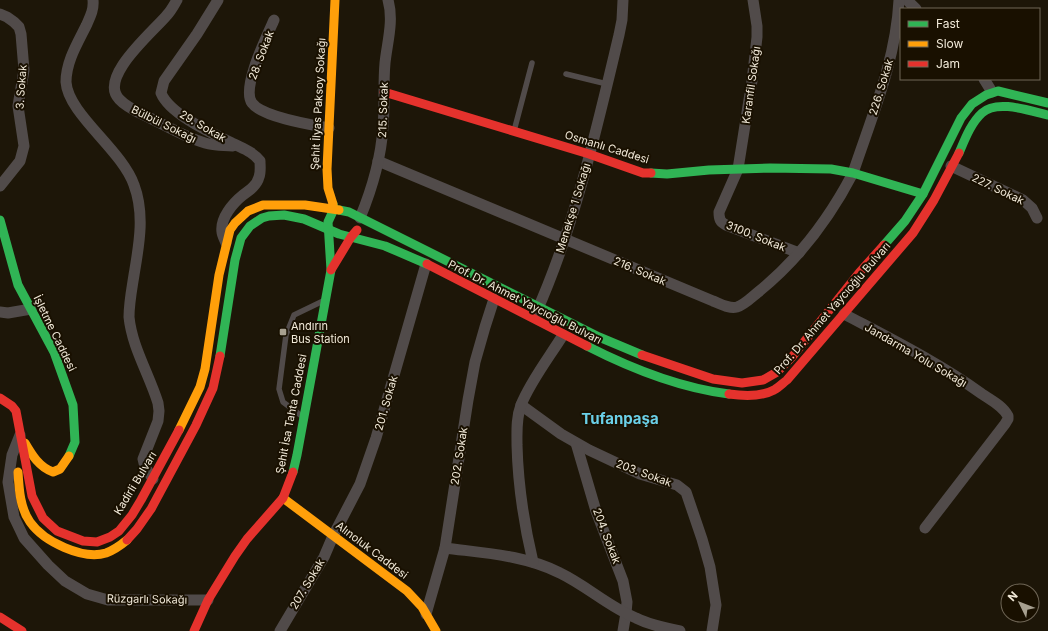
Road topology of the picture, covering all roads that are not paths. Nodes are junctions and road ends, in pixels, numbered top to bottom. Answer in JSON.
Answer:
{"nodes":[{"id":1,"x":93,"y":0,"type":"edge"},
{"id":2,"x":177,"y":0,"type":"edge"},
{"id":3,"x":218,"y":0,"type":"edge"},
{"id":4,"x":335,"y":0,"type":"edge"},
{"id":5,"x":388,"y":0,"type":"edge"},
{"id":6,"x":623,"y":0,"type":"edge"},
{"id":7,"x":753,"y":0,"type":"edge"},
{"id":8,"x":899,"y":0,"type":"edge"},
{"id":9,"x":907,"y":0,"type":"edge"},
{"id":10,"x":915,"y":8,"type":"edge"},
{"id":11,"x":0,"y":14,"type":"edge"},
{"id":12,"x":274,"y":20,"type":"dead end"},
{"id":13,"x":532,"y":63,"type":"dead end"},
{"id":14,"x":566,"y":74,"type":"dead end"},
{"id":15,"x":985,"y":80,"type":"edge"},
{"id":16,"x":607,"y":84,"type":"junction"},
{"id":17,"x":384,"y":92,"type":"junction"},
{"id":18,"x":992,"y":92,"type":"junction"},
{"id":19,"x":1048,"y":103,"type":"edge"},
{"id":20,"x":1048,"y":115,"type":"edge"},
{"id":21,"x":329,"y":128,"type":"junction"},
{"id":22,"x":514,"y":131,"type":"junction"},
{"id":23,"x":238,"y":146,"type":"junction"},
{"id":24,"x":589,"y":154,"type":"junction"},
{"id":25,"x":378,"y":161,"type":"junction"},
{"id":26,"x":951,"y":166,"type":"junction"},
{"id":27,"x":738,"y":169,"type":"junction"},
{"id":28,"x":853,"y":173,"type":"junction"},
{"id":29,"x":0,"y":186,"type":"edge"},
{"id":30,"x":923,"y":194,"type":"junction"},
{"id":31,"x":334,"y":209,"type":"junction"},
{"id":32,"x":360,"y":218,"type":"junction"},
{"id":33,"x":1037,"y":218,"type":"dead end"},
{"id":34,"x":0,"y":220,"type":"edge"},
{"id":35,"x":327,"y":228,"type":"junction"},
{"id":36,"x":351,"y":237,"type":"junction"},
{"id":37,"x":565,"y":239,"type":"junction"},
{"id":38,"x":226,"y":243,"type":"junction"},
{"id":39,"x":799,"y":253,"type":"junction"},
{"id":40,"x":426,"y":264,"type":"junction"},
{"id":41,"x":331,"y":270,"type":"junction"},
{"id":42,"x":494,"y":299,"type":"junction"},
{"id":43,"x":326,"y":300,"type":"junction"},
{"id":44,"x":540,"y":306,"type":"junction"},
{"id":45,"x":31,"y":309,"type":"junction"},
{"id":46,"x":0,"y":312,"type":"edge"},
{"id":47,"x":844,"y":314,"type":"junction"},
{"id":48,"x":533,"y":320,"type":"junction"},
{"id":49,"x":563,"y":335,"type":"junction"},
{"id":50,"x":0,"y":398,"type":"edge"},
{"id":51,"x":521,"y":405,"type":"junction"},
{"id":52,"x":304,"y":418,"type":"junction"},
{"id":53,"x":20,"y":435,"type":"junction"},
{"id":54,"x":576,"y":443,"type":"junction"},
{"id":55,"x":153,"y":479,"type":"junction"},
{"id":56,"x":283,"y":498,"type":"junction"},
{"id":57,"x":925,"y":528,"type":"dead end"},
{"id":58,"x":333,"y":536,"type":"junction"},
{"id":59,"x":445,"y":548,"type":"junction"},
{"id":60,"x":534,"y":562,"type":"junction"},
{"id":61,"x":208,"y":600,"type":"junction"},
{"id":62,"x":626,"y":613,"type":"junction"},
{"id":63,"x":426,"y":614,"type":"junction"},
{"id":64,"x":0,"y":617,"type":"edge"},
{"id":65,"x":22,"y":631,"type":"edge"},
{"id":66,"x":194,"y":631,"type":"edge"},
{"id":67,"x":280,"y":631,"type":"edge"},
{"id":68,"x":436,"y":631,"type":"edge"},
{"id":69,"x":623,"y":631,"type":"edge"},
{"id":70,"x":680,"y":631,"type":"edge"},
{"id":71,"x":712,"y":631,"type":"edge"}],
"edges":[{"from":1,"to":55,"type":"street"},
{"from":2,"to":23,"type":"street","name":"Bülbül Sokağı"},
{"from":3,"to":23,"type":"street","name":"29. Sokak"},
{"from":4,"to":21,"type":"main road","name":"Şehit İlyas Paksoy Sokağı"},
{"from":5,"to":17,"type":"street","name":"215. Sokak"},
{"from":6,"to":16,"type":"street","name":"Menekşe 1 Sokağı"},
{"from":7,"to":27,"type":"street","name":"Karanfil Sokağı"},
{"from":8,"to":28,"type":"street","name":"226. Sokak"},
{"from":9,"to":10,"type":"street"},
{"from":11,"to":29,"type":"street","name":"3. Sokak"},
{"from":12,"to":21,"type":"street","name":"28. Sokak"},
{"from":13,"to":22,"type":"lane"},
{"from":14,"to":16,"type":"lane"},
{"from":15,"to":18,"type":"street"},
{"from":16,"to":24,"type":"street","name":"Menekşe 1 Sokağı"},
{"from":17,"to":22,"type":"main road","name":"Osmanlı Caddesi"},
{"from":17,"to":25,"type":"street","name":"215. Sokak"},
{"from":18,"to":19,"type":"main road"},
{"from":18,"to":30,"type":"main road","name":"Prof. Dr. Ahmet Yaycıoğlu Bulvarı"},
{"from":20,"to":26,"type":"main road","name":"Prof. Dr. Ahmet Yaycıoğlu Bulvarı"},
{"from":21,"to":31,"type":"main road","name":"Şehit İlyas Paksoy Sokağı"},
{"from":22,"to":24,"type":"main road","name":"Osmanlı Caddesi"},
{"from":23,"to":38,"type":"street","name":"29. Sokak"},
{"from":24,"to":27,"type":"main road","name":"Osmanlı Caddesi"},
{"from":24,"to":37,"type":"street","name":"Menekşe 1 Sokağı"},
{"from":25,"to":32,"type":"street","name":"215. Sokak"},
{"from":25,"to":37,"type":"street","name":"216. Sokak"},
{"from":26,"to":33,"type":"street","name":"227. Sokak"},
{"from":26,"to":47,"type":"main road","name":"Prof. Dr. Ahmet Yaycıoğlu Bulvarı"},
{"from":27,"to":28,"type":"main road","name":"Osmanlı Caddesi"},
{"from":27,"to":39,"type":"street","name":"3100. Sokak"},
{"from":28,"to":30,"type":"main road","name":"Osmanlı Caddesi"},
{"from":28,"to":39,"type":"street","name":"216. Sokak"},
{"from":30,"to":44,"type":"main road","name":"Prof. Dr. Ahmet Yaycıoğlu Bulvarı"},
{"from":31,"to":32,"type":"main road","name":"Kadirli Bulvarı"},
{"from":31,"to":35,"type":"main road"},
{"from":31,"to":38,"type":"main road","name":"Kadirli Bulvarı"},
{"from":32,"to":36,"type":"main road"},
{"from":32,"to":44,"type":"main road","name":"Prof. Dr. Ahmet Yaycıoğlu Bulvarı"},
{"from":34,"to":45,"type":"main road","name":"İşletme Caddesi"},
{"from":35,"to":36,"type":"main road"},
{"from":35,"to":41,"type":"main road","name":"Şehit İsa Tahta Caddesi"},
{"from":35,"to":53,"type":"main road"},
{"from":36,"to":40,"type":"main road","name":"Prof. Dr. Ahmet Yaycıoğlu Bulvarı"},
{"from":36,"to":41,"type":"main road","name":"Şehit İsa Tahta Caddesi"},
{"from":37,"to":39,"type":"street","name":"216. Sokak"},
{"from":37,"to":44,"type":"street","name":"Menekşe 1 Sokağı"},
{"from":38,"to":55,"type":"main road","name":"Kadirli Bulvarı"},
{"from":40,"to":42,"type":"main road","name":"Prof. Dr. Ahmet Yaycıoğlu Bulvarı"},
{"from":40,"to":58,"type":"street","name":"201. Sokak"},
{"from":41,"to":43,"type":"main road","name":"Şehit İsa Tahta Caddesi"},
{"from":42,"to":48,"type":"main road","name":"Prof. Dr. Ahmet Yaycıoğlu Bulvarı"},
{"from":42,"to":59,"type":"street","name":"202. Sokak"},
{"from":43,"to":52,"type":"main road","name":"Şehit İsa Tahta Caddesi"},
{"from":43,"to":52,"type":"lane"},
{"from":44,"to":48,"type":"street","name":"Menekşe 1 Sokağı"},
{"from":45,"to":46,"type":"street"},
{"from":45,"to":53,"type":"main road","name":"İşletme Caddesi"},
{"from":47,"to":49,"type":"main road","name":"Prof. Dr. Ahmet Yaycıoğlu Bulvarı"},
{"from":47,"to":57,"type":"street","name":"Jandarma Yolu Sokağı"},
{"from":48,"to":49,"type":"main road","name":"Prof. Dr. Ahmet Yaycıoğlu Bulvarı"},
{"from":49,"to":51,"type":"street"},
{"from":50,"to":53,"type":"main road"},
{"from":51,"to":54,"type":"street","name":"203. Sokak"},
{"from":51,"to":60,"type":"street"},
{"from":52,"to":56,"type":"main road","name":"Şehit İsa Tahta Caddesi"},
{"from":53,"to":55,"type":"main road","name":"Kadirli Bulvarı"},
{"from":53,"to":61,"type":"street","name":"Rüzgarlı Sokağı"},
{"from":54,"to":62,"type":"street","name":"204. Sokak"},
{"from":54,"to":71,"type":"street","name":"203. Sokak"},
{"from":56,"to":58,"type":"main road","name":"Alınoluk Caddesi"},
{"from":56,"to":61,"type":"main road","name":"Şehit İsa Tahta Caddesi"},
{"from":58,"to":63,"type":"main road","name":"Alınoluk Caddesi"},
{"from":58,"to":67,"type":"street","name":"207. Sokak"},
{"from":59,"to":60,"type":"street"},
{"from":59,"to":63,"type":"street","name":"202. Sokak"},
{"from":60,"to":62,"type":"street"},
{"from":61,"to":66,"type":"main road","name":"Şehit İsa Tahta Caddesi"},
{"from":62,"to":69,"type":"street","name":"204. Sokak"},
{"from":62,"to":70,"type":"street"},
{"from":63,"to":68,"type":"main road","name":"Alınoluk Caddesi"},
{"from":64,"to":65,"type":"main road"}]}
